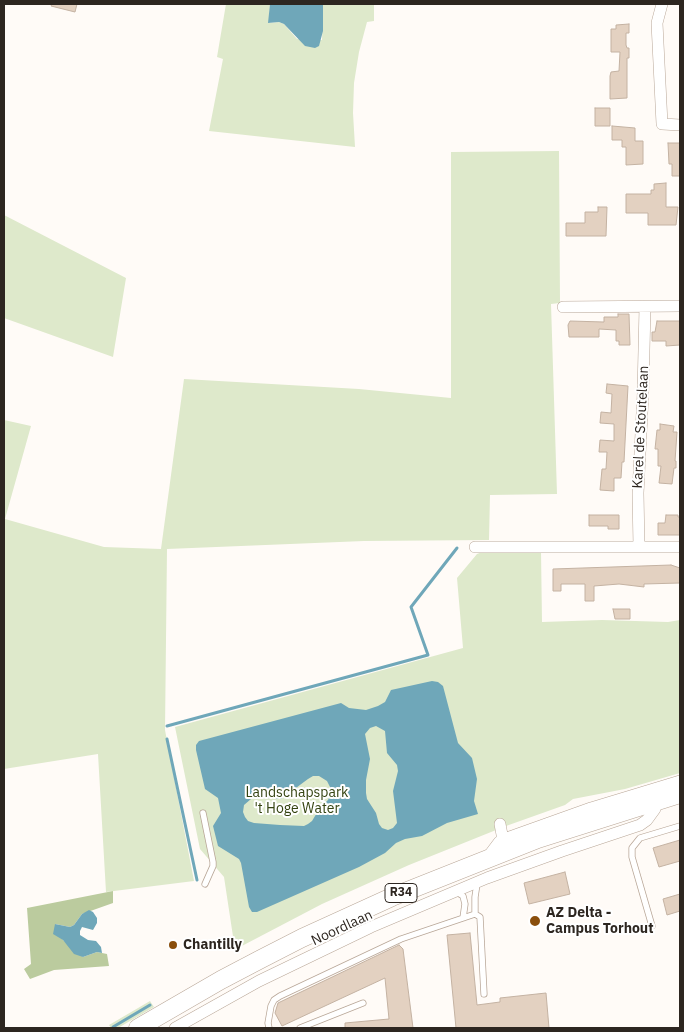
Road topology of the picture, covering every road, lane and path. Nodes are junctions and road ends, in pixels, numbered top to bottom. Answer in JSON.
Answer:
{"nodes":[{"id":1,"x":662,"y":4,"type":"edge"},
{"id":2,"x":680,"y":124,"type":"edge"},
{"id":3,"x":680,"y":306,"type":"edge"},
{"id":4,"x":563,"y":307,"type":"dead end"},
{"id":5,"x":645,"y":307,"type":"junction"},
{"id":6,"x":475,"y":547,"type":"dead end"},
{"id":7,"x":639,"y":547,"type":"junction"},
{"id":8,"x":680,"y":547,"type":"edge"},
{"id":9,"x":680,"y":781,"type":"edge"},
{"id":10,"x":680,"y":794,"type":"edge"},
{"id":11,"x":680,"y":803,"type":"edge"},
{"id":12,"x":655,"y":809,"type":"junction"},
{"id":13,"x":203,"y":812,"type":"dead end"},
{"id":14,"x":500,"y":824,"type":"dead end"},
{"id":15,"x":680,"y":826,"type":"edge"},
{"id":16,"x":503,"y":840,"type":"junction"},
{"id":17,"x":487,"y":858,"type":"junction"},
{"id":18,"x":477,"y":882,"type":"junction"},
{"id":19,"x":205,"y":884,"type":"dead end"},
{"id":20,"x":455,"y":891,"type":"junction"},
{"id":21,"x":475,"y":914,"type":"junction"},
{"id":22,"x":463,"y":918,"type":"junction"},
{"id":23,"x":652,"y":926,"type":"dead end"},
{"id":24,"x":484,"y":994,"type":"dead end"},
{"id":25,"x":363,"y":1003,"type":"dead end"},
{"id":26,"x":138,"y":1028,"type":"edge"},
{"id":27,"x":152,"y":1028,"type":"edge"},
{"id":28,"x":175,"y":1028,"type":"edge"},
{"id":29,"x":269,"y":1028,"type":"edge"},
{"id":30,"x":300,"y":1028,"type":"edge"}],
"edges":[{"from":1,"to":2,"type":"street"},
{"from":3,"to":5,"type":"street"},
{"from":4,"to":5,"type":"street"},
{"from":5,"to":7,"type":"street","name":"Karel de Stoutelaan"},
{"from":6,"to":7,"type":"street"},
{"from":7,"to":8,"type":"street"},
{"from":9,"to":16,"type":"street","name":"Noordlaan"},
{"from":10,"to":17,"type":"main road","name":"Noordlaan","number":"R34"},
{"from":11,"to":12,"type":"main road","name":"Noordlaan","number":"R34"},
{"from":12,"to":18,"type":"street","name":"Noordlaan"},
{"from":12,"to":27,"type":"main road","name":"Noordlaan","number":"R34"},
{"from":13,"to":19,"type":"lane"},
{"from":14,"to":16,"type":"street"},
{"from":15,"to":23,"type":"lane"},
{"from":16,"to":17,"type":"street","name":"Noordlaan"},
{"from":17,"to":26,"type":"main road","name":"Noordlaan","number":"R34"},
{"from":18,"to":20,"type":"street","name":"Noordlaan"},
{"from":18,"to":21,"type":"lane"},
{"from":20,"to":22,"type":"lane"},
{"from":20,"to":28,"type":"street","name":"Noordlaan"},
{"from":21,"to":22,"type":"lane"},
{"from":21,"to":24,"type":"lane"},
{"from":22,"to":29,"type":"lane"},
{"from":25,"to":30,"type":"lane"}]}
